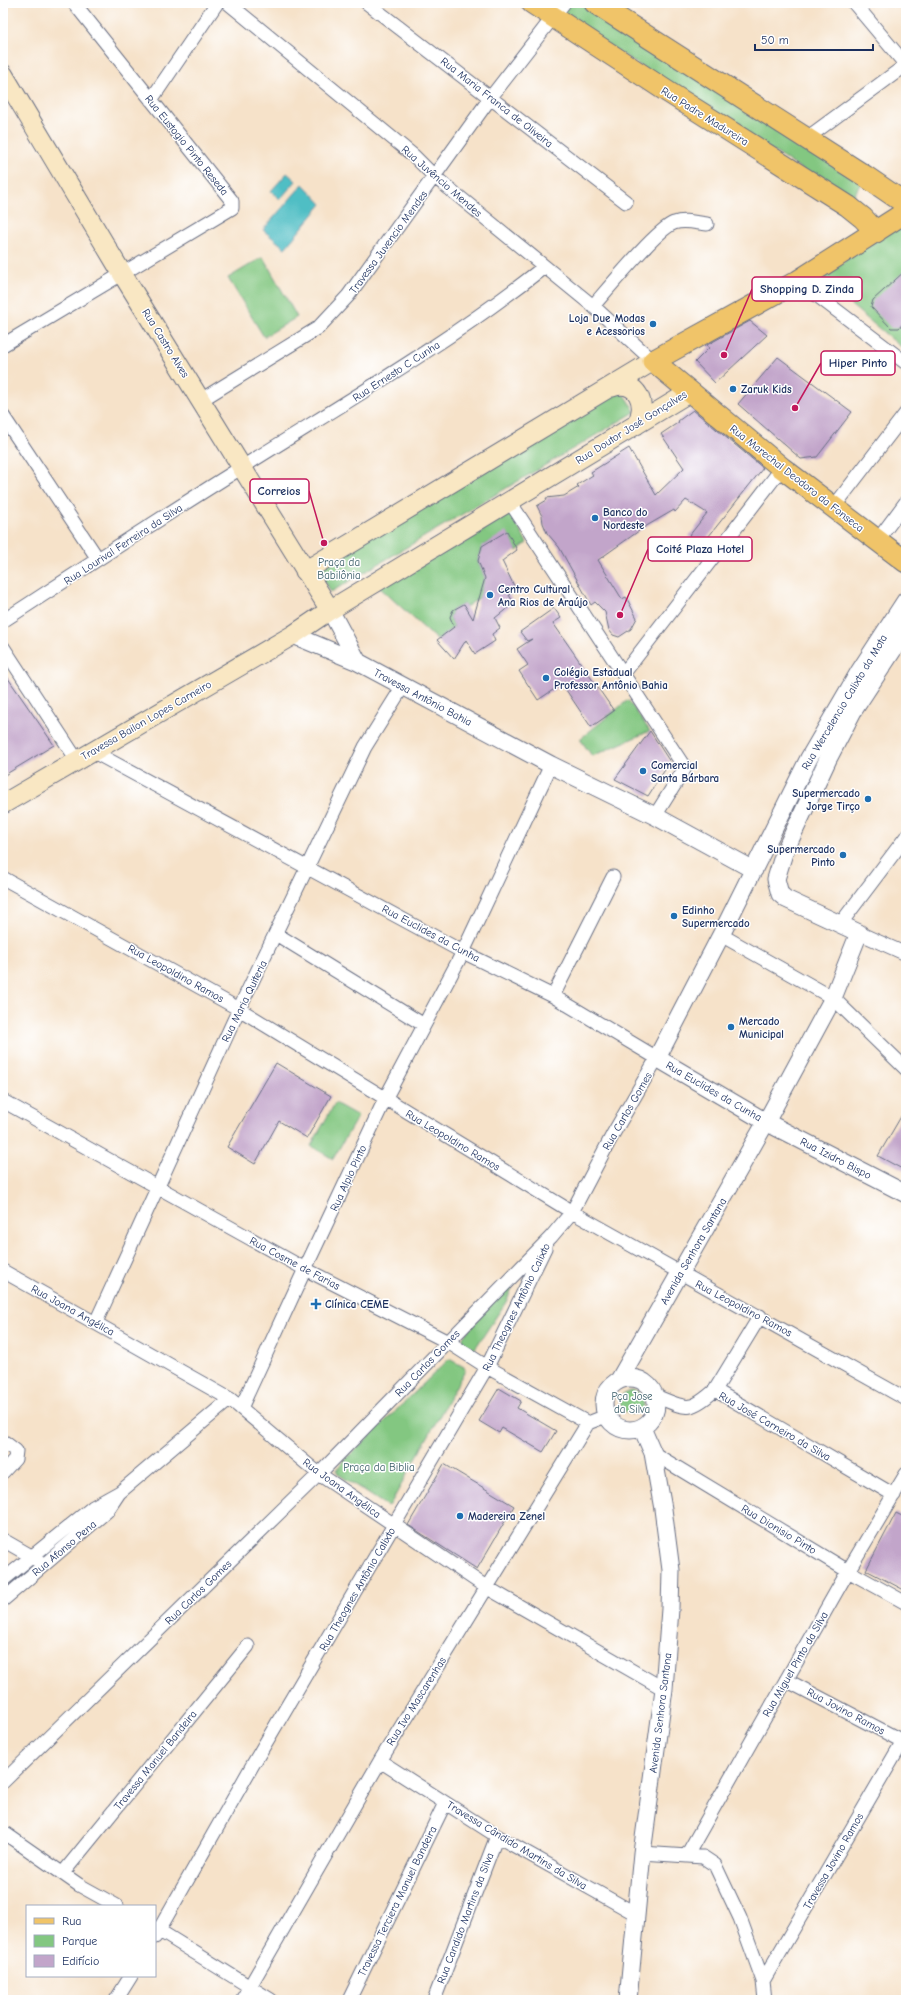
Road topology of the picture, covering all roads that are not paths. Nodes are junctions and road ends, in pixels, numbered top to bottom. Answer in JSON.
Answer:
{"nodes":[{"id":1,"x":74,"y":3,"type":"edge"},
{"id":2,"x":217,"y":3,"type":"edge"},
{"id":3,"x":228,"y":3,"type":"edge"},
{"id":4,"x":367,"y":3,"type":"edge"},
{"id":5,"x":532,"y":3,"type":"edge"},
{"id":6,"x":595,"y":3,"type":"edge"},
{"id":7,"x":854,"y":3,"type":"edge"},
{"id":8,"x":558,"y":10,"type":"edge"},
{"id":9,"x":906,"y":65,"type":"edge"},
{"id":10,"x":3,"y":74,"type":"edge"},
{"id":11,"x":491,"y":97,"type":"junction"},
{"id":12,"x":152,"y":100,"type":"junction"},
{"id":13,"x":807,"y":138,"type":"junction"},
{"id":14,"x":865,"y":176,"type":"junction"},
{"id":15,"x":435,"y":177,"type":"junction"},
{"id":16,"x":626,"y":202,"type":"dead end"},
{"id":17,"x":906,"y":204,"type":"edge"},
{"id":18,"x":848,"y":206,"type":"junction"},
{"id":19,"x":906,"y":212,"type":"edge"},
{"id":20,"x":708,"y":224,"type":"dead end"},
{"id":21,"x":876,"y":232,"type":"junction"},
{"id":22,"x":544,"y":267,"type":"junction"},
{"id":23,"x":123,"y":274,"type":"junction"},
{"id":24,"x":798,"y":281,"type":"junction"},
{"id":25,"x":593,"y":306,"type":"junction"},
{"id":26,"x":3,"y":345,"type":"edge"},
{"id":27,"x":654,"y":361,"type":"junction"},
{"id":28,"x":906,"y":363,"type":"edge"},
{"id":29,"x":612,"y":387,"type":"junction"},
{"id":30,"x":690,"y":392,"type":"junction"},
{"id":31,"x":201,"y":400,"type":"junction"},
{"id":32,"x":906,"y":413,"type":"edge"},
{"id":33,"x":3,"y":416,"type":"edge"},
{"id":34,"x":636,"y":425,"type":"junction"},
{"id":35,"x":242,"y":467,"type":"junction"},
{"id":36,"x":782,"y":468,"type":"junction"},
{"id":37,"x":510,"y":502,"type":"junction"},
{"id":38,"x":906,"y":502,"type":"edge"},
{"id":39,"x":833,"y":508,"type":"junction"},
{"id":40,"x":877,"y":541,"type":"junction"},
{"id":41,"x":98,"y":559,"type":"junction"},
{"id":42,"x":906,"y":562,"type":"edge"},
{"id":43,"x":305,"y":571,"type":"junction"},
{"id":44,"x":906,"y":600,"type":"edge"},
{"id":45,"x":330,"y":610,"type":"junction"},
{"id":46,"x":3,"y":621,"type":"edge"},
{"id":47,"x":906,"y":630,"type":"edge"},
{"id":48,"x":292,"y":635,"type":"junction"},
{"id":49,"x":3,"y":647,"type":"edge"},
{"id":50,"x":358,"y":662,"type":"junction"},
{"id":51,"x":624,"y":673,"type":"junction"},
{"id":52,"x":403,"y":686,"type":"junction"},
{"id":53,"x":84,"y":756,"type":"junction"},
{"id":54,"x":551,"y":765,"type":"junction"},
{"id":55,"x":3,"y":804,"type":"edge"},
{"id":56,"x":655,"y":816,"type":"junction"},
{"id":57,"x":906,"y":837,"type":"edge"},
{"id":58,"x":309,"y":867,"type":"junction"},
{"id":59,"x":754,"y":870,"type":"junction"},
{"id":60,"x":613,"y":877,"type":"dead end"},
{"id":61,"x":3,"y":878,"type":"edge"},
{"id":62,"x":841,"y":923,"type":"junction"},
{"id":63,"x":859,"y":933,"type":"junction"},
{"id":64,"x":276,"y":934,"type":"junction"},
{"id":65,"x":721,"y":936,"type":"junction"},
{"id":66,"x":463,"y":952,"type":"junction"},
{"id":67,"x":906,"y":954,"type":"edge"},
{"id":68,"x":553,"y":996,"type":"junction"},
{"id":69,"x":833,"y":998,"type":"junction"},
{"id":70,"x":239,"y":1009,"type":"junction"},
{"id":71,"x":424,"y":1025,"type":"junction"},
{"id":72,"x":657,"y":1058,"type":"junction"},
{"id":73,"x":906,"y":1069,"type":"edge"},
{"id":74,"x":386,"y":1100,"type":"junction"},
{"id":75,"x":3,"y":1101,"type":"edge"},
{"id":76,"x":766,"y":1122,"type":"junction"},
{"id":77,"x":157,"y":1187,"type":"junction"},
{"id":78,"x":906,"y":1194,"type":"edge"},
{"id":79,"x":572,"y":1212,"type":"junction"},
{"id":80,"x":551,"y":1237,"type":"junction"},
{"id":81,"x":305,"y":1269,"type":"junction"},
{"id":82,"x":3,"y":1270,"type":"edge"},
{"id":83,"x":679,"y":1273,"type":"junction"},
{"id":84,"x":760,"y":1316,"type":"junction"},
{"id":85,"x":96,"y":1322,"type":"junction"},
{"id":86,"x":448,"y":1342,"type":"junction"},
{"id":87,"x":487,"y":1367,"type":"junction"},
{"id":88,"x":619,"y":1380,"type":"junction"},
{"id":89,"x":715,"y":1390,"type":"junction"},
{"id":90,"x":655,"y":1396,"type":"junction"},
{"id":91,"x":230,"y":1399,"type":"junction"},
{"id":92,"x":906,"y":1399,"type":"edge"},
{"id":93,"x":242,"y":1408,"type":"junction"},
{"id":94,"x":606,"y":1416,"type":"junction"},
{"id":95,"x":588,"y":1423,"type":"junction"},
{"id":96,"x":642,"y":1428,"type":"junction"},
{"id":97,"x":3,"y":1441,"type":"edge"},
{"id":98,"x":653,"y":1453,"type":"junction"},
{"id":99,"x":3,"y":1472,"type":"edge"},
{"id":100,"x":319,"y":1474,"type":"junction"},
{"id":101,"x":906,"y":1474,"type":"edge"},
{"id":102,"x":120,"y":1492,"type":"junction"},
{"id":103,"x":894,"y":1495,"type":"junction"},
{"id":104,"x":394,"y":1525,"type":"junction"},
{"id":105,"x":3,"y":1540,"type":"edge"},
{"id":106,"x":33,"y":1556,"type":"junction"},
{"id":107,"x":45,"y":1564,"type":"junction"},
{"id":108,"x":848,"y":1571,"type":"junction"},
{"id":109,"x":3,"y":1580,"type":"edge"},
{"id":110,"x":486,"y":1587,"type":"junction"},
{"id":111,"x":3,"y":1600,"type":"edge"},
{"id":112,"x":906,"y":1603,"type":"edge"},
{"id":113,"x":248,"y":1646,"type":"dead end"},
{"id":114,"x":786,"y":1680,"type":"junction"},
{"id":115,"x":664,"y":1689,"type":"junction"},
{"id":116,"x":904,"y":1742,"type":"edge"},
{"id":117,"x":380,"y":1761,"type":"junction"},
{"id":118,"x":3,"y":1782,"type":"edge"},
{"id":119,"x":445,"y":1802,"type":"junction"},
{"id":120,"x":3,"y":1832,"type":"edge"},
{"id":121,"x":496,"y":1836,"type":"junction"},
{"id":122,"x":642,"y":1853,"type":"junction"},
{"id":123,"x":687,"y":1855,"type":"junction"},
{"id":124,"x":63,"y":1873,"type":"junction"},
{"id":125,"x":115,"y":1905,"type":"edge"},
{"id":126,"x":636,"y":1914,"type":"junction"},
{"id":127,"x":156,"y":1932,"type":"edge"},
{"id":128,"x":130,"y":1977,"type":"edge"},
{"id":129,"x":763,"y":1980,"type":"junction"},
{"id":130,"x":250,"y":1987,"type":"junction"},
{"id":131,"x":116,"y":2000,"type":"edge"},
{"id":132,"x":242,"y":2000,"type":"edge"},
{"id":133,"x":271,"y":2000,"type":"edge"},
{"id":134,"x":349,"y":2000,"type":"edge"},
{"id":135,"x":434,"y":2000,"type":"edge"},
{"id":136,"x":628,"y":2000,"type":"edge"},
{"id":137,"x":765,"y":2000,"type":"edge"}],
"edges":[{"from":1,"to":12,"type":"street","name":"Rua Eustogio Pinto Reseda"},
{"from":2,"to":12,"type":"street"},
{"from":3,"to":15,"type":"street","name":"Rua Juvêncio Mendes"},
{"from":4,"to":11,"type":"street","name":"Rua Maria Franca de Oliveira"},
{"from":5,"to":8,"type":"main road","name":"Rua Padre Madureira"},
{"from":6,"to":13,"type":"main road"},
{"from":7,"to":9,"type":"street"},
{"from":8,"to":11,"type":"street","name":"Travessa Juvencio Mendes"},
{"from":8,"to":18,"type":"main road","name":"Rua Padre Madureira"},
{"from":9,"to":13,"type":"street"},
{"from":10,"to":23,"type":"main road","name":"Rua Castro Alves"},
{"from":11,"to":15,"type":"street","name":"Travessa Juvencio Mendes"},
{"from":11,"to":16,"type":"street","name":"Rua Maria Franca de Oliveira"},
{"from":12,"to":23,"type":"street","name":"Rua Eustogio Pinto Reseda"},
{"from":13,"to":14,"type":"main road"},
{"from":14,"to":17,"type":"main road"},
{"from":14,"to":18,"type":"main road"},
{"from":15,"to":22,"type":"street","name":"Rua Juvêncio Mendes"},
{"from":15,"to":31,"type":"street","name":"Travessa Juvencio Mendes"},
{"from":18,"to":21,"type":"main road","name":"Rua Padre Madureira"},
{"from":19,"to":21,"type":"main road"},
{"from":20,"to":25,"type":"street"},
{"from":21,"to":24,"type":"main road"},
{"from":22,"to":25,"type":"street","name":"Rua Juvêncio Mendes"},
{"from":22,"to":35,"type":"street","name":"Rua Ernesto C Cunha"},
{"from":23,"to":26,"type":"street"},
{"from":23,"to":31,"type":"main road","name":"Rua Castro Alves"},
{"from":24,"to":27,"type":"main road"},
{"from":24,"to":28,"type":"street"},
{"from":25,"to":27,"type":"street","name":"Rua Juvêncio Mendes"},
{"from":27,"to":29,"type":"main road"},
{"from":27,"to":30,"type":"main road","name":"Rua Doutor José Gonçalves"},
{"from":29,"to":34,"type":"main road"},
{"from":29,"to":43,"type":"main road"},
{"from":30,"to":34,"type":"main road","name":"Rua Doutor José Gonçalves"},
{"from":30,"to":36,"type":"main road","name":"Rua Marechal Deodoro da Fonseca"},
{"from":31,"to":35,"type":"main road","name":"Rua Castro Alves"},
{"from":32,"to":39,"type":"street"},
{"from":33,"to":41,"type":"street"},
{"from":34,"to":37,"type":"main road","name":"Rua Doutor José Gonçalves"},
{"from":35,"to":41,"type":"street","name":"Rua Lourival Ferreira da Silva"},
{"from":35,"to":43,"type":"main road","name":"Rua Castro Alves"},
{"from":36,"to":39,"type":"main road","name":"Rua Marechal Deodoro da Fonseca"},
{"from":36,"to":51,"type":"street"},
{"from":37,"to":45,"type":"main road","name":"Rua Doutor José Gonçalves"},
{"from":37,"to":51,"type":"street"},
{"from":38,"to":40,"type":"street"},
{"from":39,"to":40,"type":"main road","name":"Rua Marechal Deodoro da Fonseca"},
{"from":40,"to":42,"type":"main road","name":"Rua Marechal Deodoro da Fonseca"},
{"from":41,"to":46,"type":"street","name":"Rua Lourival Ferreira da Silva"},
{"from":43,"to":45,"type":"main road","name":"Rua Castro Alves"},
{"from":44,"to":59,"type":"street","name":"Rua Wercelencio Calixto da Mota"},
{"from":45,"to":48,"type":"main road","name":"Travessa Bailon Lopes Carneiro"},
{"from":45,"to":50,"type":"street"},
{"from":47,"to":62,"type":"street","name":"Rua Wercelencio Calixto da Mota"},
{"from":48,"to":50,"type":"street","name":"Travessa Antônio Bahia"},
{"from":48,"to":53,"type":"main road","name":"Travessa Bailon Lopes Carneiro"},
{"from":49,"to":53,"type":"street","name":"Travessa Bailon Lopes Carneiro"},
{"from":50,"to":52,"type":"street","name":"Travessa Antônio Bahia"},
{"from":51,"to":56,"type":"street"},
{"from":52,"to":54,"type":"street","name":"Travessa Antônio Bahia"},
{"from":52,"to":58,"type":"street","name":"Rua Maria Quiteria"},
{"from":53,"to":55,"type":"main road"},
{"from":53,"to":58,"type":"street","name":"Rua Euclides da Cunha"},
{"from":54,"to":56,"type":"street","name":"Travessa Antônio Bahia"},
{"from":54,"to":66,"type":"street"},
{"from":56,"to":59,"type":"street","name":"Travessa Antônio Bahia"},
{"from":57,"to":62,"type":"street"},
{"from":58,"to":64,"type":"street","name":"Rua Maria Quiteria"},
{"from":58,"to":66,"type":"street","name":"Rua Euclides da Cunha"},
{"from":59,"to":65,"type":"street","name":"Rua Carlos Gomes"},
{"from":60,"to":68,"type":"street"},
{"from":61,"to":70,"type":"street","name":"Rua Leopoldino Ramos"},
{"from":62,"to":63,"type":"street"},
{"from":63,"to":67,"type":"street"},
{"from":63,"to":69,"type":"street","name":"Avenida Senhora Santana"},
{"from":64,"to":70,"type":"street","name":"Rua Maria Quiteria"},
{"from":64,"to":71,"type":"street"},
{"from":65,"to":69,"type":"street"},
{"from":65,"to":72,"type":"street","name":"Rua Carlos Gomes"},
{"from":66,"to":68,"type":"street","name":"Rua Euclides da Cunha"},
{"from":66,"to":71,"type":"street","name":"Rua Alpio Pinto"},
{"from":68,"to":72,"type":"street","name":"Rua Euclides da Cunha"},
{"from":69,"to":73,"type":"street"},
{"from":69,"to":76,"type":"street","name":"Avenida Senhora Santana"},
{"from":70,"to":74,"type":"street","name":"Rua Leopoldino Ramos"},
{"from":70,"to":77,"type":"street","name":"Rua Maria Quiteria"},
{"from":71,"to":74,"type":"street","name":"Rua Alpio Pinto"},
{"from":72,"to":76,"type":"street","name":"Rua Euclides da Cunha"},
{"from":72,"to":79,"type":"street","name":"Rua Carlos Gomes"},
{"from":74,"to":79,"type":"street","name":"Rua Leopoldino Ramos"},
{"from":74,"to":81,"type":"street","name":"Rua Alpio Pinto"},
{"from":75,"to":77,"type":"street","name":"Rua Cosme de Farias"},
{"from":76,"to":78,"type":"street","name":"Rua Izidro Bispo"},
{"from":76,"to":83,"type":"street","name":"Avenida Senhora Santana"},
{"from":77,"to":81,"type":"street","name":"Rua Cosme de Farias"},
{"from":77,"to":85,"type":"street","name":"Rua Maria Quiteria"},
{"from":79,"to":80,"type":"street","name":"Rua Carlos Gomes"},
{"from":79,"to":83,"type":"street","name":"Rua Leopoldino Ramos"},
{"from":80,"to":86,"type":"street","name":"Rua Carlos Gomes"},
{"from":80,"to":87,"type":"street","name":"Rua Theognes Antônio Calixto"},
{"from":81,"to":86,"type":"street","name":"Rua Cosme de Farias"},
{"from":81,"to":93,"type":"street","name":"Rua Alpio Pinto"},
{"from":82,"to":85,"type":"street","name":"Rua Joana Angélica"},
{"from":83,"to":84,"type":"street","name":"Rua Leopoldino Ramos"},
{"from":83,"to":88,"type":"street","name":"Avenida Senhora Santana"},
{"from":84,"to":89,"type":"street"},
{"from":84,"to":92,"type":"street","name":"Rua Leopoldino Ramos"},
{"from":85,"to":91,"type":"street","name":"Rua Joana Angélica"},
{"from":86,"to":87,"type":"street","name":"Rua Cosme de Farias"},
{"from":86,"to":100,"type":"street","name":"Rua Carlos Gomes"},
{"from":87,"to":95,"type":"street","name":"Rua Cosme de Farias"},
{"from":87,"to":104,"type":"street","name":"Rua Theognes Antônio Calixto"},
{"from":88,"to":90,"type":"street"},
{"from":88,"to":94,"type":"street","name":"Avenida Senhora Santana"},
{"from":89,"to":90,"type":"street","name":"Rua José Carneiro da Silva"},
{"from":89,"to":103,"type":"street","name":"Rua José Carneiro da Silva"},
{"from":90,"to":96,"type":"street"},
{"from":91,"to":93,"type":"street","name":"Rua Joana Angélica"},
{"from":91,"to":102,"type":"street","name":"Rua Afonso Pena"},
{"from":93,"to":100,"type":"street","name":"Rua Joana Angélica"},
{"from":94,"to":95,"type":"street"},
{"from":94,"to":96,"type":"street"},
{"from":95,"to":110,"type":"street","name":"Rua Ivo Mascarenhas"},
{"from":96,"to":98,"type":"street","name":"Avenida Senhora Santana"},
{"from":97,"to":99,"type":"street"},
{"from":98,"to":108,"type":"street","name":"Rua Dionisio Pinto"},
{"from":98,"to":115,"type":"street","name":"Avenida Senhora Santana"},
{"from":100,"to":104,"type":"street","name":"Rua Joana Angélica"},
{"from":100,"to":118,"type":"street","name":"Rua Carlos Gomes"},
{"from":101,"to":103,"type":"street","name":"Rua Miguel Pinto da Silva"},
{"from":102,"to":106,"type":"street","name":"Rua Afonso Pena"},
{"from":102,"to":107,"type":"street","name":"Rua Afonso Pena"},
{"from":103,"to":108,"type":"street","name":"Rua Miguel Pinto da Silva"},
{"from":104,"to":110,"type":"street","name":"Rua Joana Angélica"},
{"from":104,"to":127,"type":"street","name":"Rua Theognes Antônio Calixto"},
{"from":105,"to":106,"type":"street"},
{"from":106,"to":107,"type":"street"},
{"from":106,"to":109,"type":"street","name":"Rua Afonso Pena"},
{"from":107,"to":111,"type":"street","name":"Rua Afonso Pena"},
{"from":108,"to":112,"type":"street","name":"Rua Dionisio Pinto"},
{"from":108,"to":114,"type":"street","name":"Rua Miguel Pinto da Silva"},
{"from":110,"to":115,"type":"street","name":"Rua Joana Angélica"},
{"from":110,"to":117,"type":"street","name":"Rua Ivo Mascarenhas"},
{"from":113,"to":124,"type":"street","name":"Travessa Manuel Bandeira"},
{"from":114,"to":116,"type":"street","name":"Rua Jovino Ramos"},
{"from":114,"to":123,"type":"street","name":"Rua Miguel Pinto da Silva"},
{"from":115,"to":122,"type":"street","name":"Avenida Senhora Santana"},
{"from":116,"to":129,"type":"street","name":"Travessa Jovino Ramos"},
{"from":117,"to":119,"type":"street","name":"Travessa Cândido Martins da Silva"},
{"from":117,"to":130,"type":"street","name":"Rua Ivo Mascarenhas"},
{"from":119,"to":121,"type":"street","name":"Travessa Cândido Martins da Silva"},
{"from":119,"to":134,"type":"street","name":"Travessa Terciera Manuel Bandeira"},
{"from":120,"to":124,"type":"street"},
{"from":121,"to":126,"type":"street","name":"Travessa Cândido Martins da Silva"},
{"from":121,"to":135,"type":"street","name":"Rua Candido Martins da Silva"},
{"from":122,"to":123,"type":"street"},
{"from":122,"to":126,"type":"street","name":"Avenida Senhora Santana"},
{"from":123,"to":129,"type":"street"},
{"from":124,"to":125,"type":"street"},
{"from":126,"to":136,"type":"street","name":"Avenida Senhora Santana"},
{"from":127,"to":130,"type":"street"},
{"from":128,"to":131,"type":"street"},
{"from":129,"to":137,"type":"street"},
{"from":130,"to":132,"type":"street","name":"Rua Ivo Mascarenhas"},
{"from":130,"to":133,"type":"street"}]}
